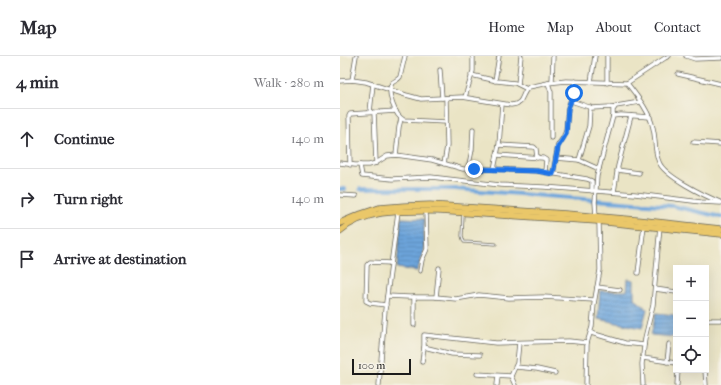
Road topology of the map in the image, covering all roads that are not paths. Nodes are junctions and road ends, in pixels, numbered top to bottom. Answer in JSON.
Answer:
{"nodes":[{"id":1,"x":356,"y":56,"type":"edge"},
{"id":2,"x":404,"y":56,"type":"edge"},
{"id":3,"x":473,"y":56,"type":"edge"},
{"id":4,"x":499,"y":56,"type":"edge"},
{"id":5,"x":521,"y":56,"type":"edge"},
{"id":6,"x":553,"y":56,"type":"edge"},
{"id":7,"x":595,"y":56,"type":"edge"},
{"id":8,"x":607,"y":56,"type":"edge"},
{"id":9,"x":669,"y":56,"type":"edge"},
{"id":10,"x":686,"y":56,"type":"edge"},
{"id":11,"x":721,"y":58,"type":"edge"},
{"id":12,"x":440,"y":70,"type":"dead end"},
{"id":13,"x":678,"y":74,"type":"dead end"},
{"id":14,"x":471,"y":75,"type":"junction"},
{"id":15,"x":352,"y":80,"type":"junction"},
{"id":16,"x":340,"y":81,"type":"edge"},
{"id":17,"x":495,"y":81,"type":"junction"},
{"id":18,"x":575,"y":81,"type":"junction"},
{"id":19,"x":550,"y":82,"type":"junction"},
{"id":20,"x":592,"y":82,"type":"junction"},
{"id":21,"x":607,"y":83,"type":"junction"},
{"id":22,"x":627,"y":83,"type":"junction"},
{"id":23,"x":373,"y":84,"type":"junction"},
{"id":24,"x":518,"y":84,"type":"junction"},
{"id":25,"x":721,"y":84,"type":"edge"},
{"id":26,"x":527,"y":89,"type":"junction"},
{"id":27,"x":391,"y":90,"type":"junction"},
{"id":28,"x":465,"y":97,"type":"junction"},
{"id":29,"x":444,"y":98,"type":"junction"},
{"id":30,"x":570,"y":101,"type":"junction"},
{"id":31,"x":640,"y":102,"type":"junction"},
{"id":32,"x":502,"y":104,"type":"junction"},
{"id":33,"x":590,"y":108,"type":"junction"},
{"id":34,"x":614,"y":108,"type":"junction"},
{"id":35,"x":396,"y":111,"type":"junction"},
{"id":36,"x":372,"y":112,"type":"junction"},
{"id":37,"x":613,"y":116,"type":"junction"},
{"id":38,"x":630,"y":116,"type":"junction"},
{"id":39,"x":650,"y":117,"type":"junction"},
{"id":40,"x":401,"y":119,"type":"junction"},
{"id":41,"x":446,"y":122,"type":"junction"},
{"id":42,"x":473,"y":129,"type":"dead end"},
{"id":43,"x":551,"y":138,"type":"dead end"},
{"id":44,"x":693,"y":142,"type":"dead end"},
{"id":45,"x":500,"y":144,"type":"junction"},
{"id":46,"x":721,"y":144,"type":"edge"},
{"id":47,"x":396,"y":155,"type":"junction"},
{"id":48,"x":497,"y":155,"type":"junction"},
{"id":49,"x":537,"y":158,"type":"junction"},
{"id":50,"x":556,"y":158,"type":"junction"},
{"id":51,"x":579,"y":160,"type":"junction"},
{"id":52,"x":340,"y":163,"type":"edge"},
{"id":53,"x":376,"y":164,"type":"junction"},
{"id":54,"x":444,"y":164,"type":"junction"},
{"id":55,"x":350,"y":165,"type":"junction"},
{"id":56,"x":360,"y":165,"type":"junction"},
{"id":57,"x":494,"y":169,"type":"junction"},
{"id":58,"x":599,"y":169,"type":"junction"},
{"id":59,"x":468,"y":170,"type":"junction"},
{"id":60,"x":618,"y":170,"type":"junction"},
{"id":61,"x":545,"y":172,"type":"junction"},
{"id":62,"x":639,"y":173,"type":"dead end"},
{"id":63,"x":553,"y":174,"type":"junction"},
{"id":64,"x":594,"y":192,"type":"junction"},
{"id":65,"x":614,"y":192,"type":"junction"},
{"id":66,"x":340,"y":195,"type":"edge"},
{"id":67,"x":356,"y":196,"type":"dead end"},
{"id":68,"x":721,"y":203,"type":"edge"},
{"id":69,"x":426,"y":211,"type":"junction"},
{"id":70,"x":398,"y":212,"type":"junction"},
{"id":71,"x":463,"y":212,"type":"junction"},
{"id":72,"x":597,"y":220,"type":"junction"},
{"id":73,"x":340,"y":223,"type":"edge"},
{"id":74,"x":660,"y":225,"type":"junction"},
{"id":75,"x":644,"y":226,"type":"junction"},
{"id":76,"x":721,"y":229,"type":"edge"},
{"id":77,"x":340,"y":231,"type":"edge"},
{"id":78,"x":721,"y":234,"type":"edge"},
{"id":79,"x":496,"y":244,"type":"dead end"},
{"id":80,"x":391,"y":263,"type":"junction"},
{"id":81,"x":439,"y":268,"type":"dead end"},
{"id":82,"x":420,"y":271,"type":"dead end"},
{"id":83,"x":638,"y":273,"type":"dead end"},
{"id":84,"x":597,"y":287,"type":"junction"},
{"id":85,"x":655,"y":289,"type":"junction"},
{"id":86,"x":620,"y":290,"type":"dead end"},
{"id":87,"x":673,"y":292,"type":"edge"},
{"id":88,"x":387,"y":296,"type":"junction"},
{"id":89,"x":436,"y":296,"type":"junction"},
{"id":90,"x":414,"y":297,"type":"junction"},
{"id":91,"x":594,"y":300,"type":"junction"},
{"id":92,"x":386,"y":304,"type":"junction"},
{"id":93,"x":709,"y":320,"type":"edge"},
{"id":94,"x":721,"y":320,"type":"edge"},
{"id":95,"x":414,"y":325,"type":"dead end"},
{"id":96,"x":591,"y":333,"type":"junction"},
{"id":97,"x":519,"y":343,"type":"junction"},
{"id":98,"x":587,"y":343,"type":"junction"},
{"id":99,"x":669,"y":344,"type":"dead end"},
{"id":100,"x":644,"y":345,"type":"junction"},
{"id":101,"x":424,"y":347,"type":"junction"},
{"id":102,"x":480,"y":355,"type":"dead end"},
{"id":103,"x":643,"y":358,"type":"junction"},
{"id":104,"x":422,"y":362,"type":"dead end"},
{"id":105,"x":667,"y":362,"type":"junction"},
{"id":106,"x":673,"y":363,"type":"edge"},
{"id":107,"x":516,"y":367,"type":"junction"},
{"id":108,"x":555,"y":373,"type":"dead end"},
{"id":109,"x":678,"y":373,"type":"edge"},
{"id":110,"x":705,"y":373,"type":"edge"},
{"id":111,"x":476,"y":374,"type":"dead end"},
{"id":112,"x":498,"y":376,"type":"junction"},
{"id":113,"x":511,"y":376,"type":"junction"},
{"id":114,"x":380,"y":385,"type":"edge"},
{"id":115,"x":497,"y":385,"type":"edge"},
{"id":116,"x":515,"y":385,"type":"edge"},
{"id":117,"x":586,"y":385,"type":"edge"},
{"id":118,"x":643,"y":385,"type":"edge"},
{"id":119,"x":677,"y":385,"type":"edge"},
{"id":120,"x":706,"y":385,"type":"edge"}],
"edges":[{"from":1,"to":15,"type":"street"},
{"from":2,"to":27,"type":"street"},
{"from":3,"to":14,"type":"street"},
{"from":4,"to":17,"type":"street"},
{"from":5,"to":24,"type":"street"},
{"from":6,"to":19,"type":"street"},
{"from":7,"to":20,"type":"street"},
{"from":8,"to":21,"type":"street"},
{"from":9,"to":22,"type":"street"},
{"from":10,"to":11,"type":"street"},
{"from":12,"to":29,"type":"street"},
{"from":13,"to":25,"type":"street"},
{"from":14,"to":17,"type":"street"},
{"from":14,"to":28,"type":"street"},
{"from":15,"to":16,"type":"street"},
{"from":15,"to":23,"type":"street"},
{"from":17,"to":24,"type":"street"},
{"from":18,"to":19,"type":"street"},
{"from":18,"to":20,"type":"street"},
{"from":18,"to":30,"type":"street"},
{"from":19,"to":26,"type":"street"},
{"from":19,"to":43,"type":"street"},
{"from":20,"to":21,"type":"street"},
{"from":21,"to":22,"type":"street"},
{"from":22,"to":31,"type":"street"},
{"from":23,"to":27,"type":"street"},
{"from":23,"to":36,"type":"street"},
{"from":24,"to":26,"type":"street"},
{"from":26,"to":32,"type":"street"},
{"from":27,"to":29,"type":"street"},
{"from":27,"to":35,"type":"street"},
{"from":28,"to":29,"type":"street"},
{"from":28,"to":32,"type":"street"},
{"from":29,"to":41,"type":"street"},
{"from":30,"to":33,"type":"street"},
{"from":30,"to":50,"type":"street"},
{"from":31,"to":34,"type":"street"},
{"from":31,"to":39,"type":"street"},
{"from":32,"to":45,"type":"street"},
{"from":33,"to":34,"type":"street"},
{"from":33,"to":51,"type":"street"},
{"from":34,"to":37,"type":"street"},
{"from":35,"to":36,"type":"street"},
{"from":35,"to":40,"type":"street"},
{"from":36,"to":53,"type":"street"},
{"from":36,"to":55,"type":"street"},
{"from":37,"to":38,"type":"street"},
{"from":37,"to":58,"type":"street"},
{"from":38,"to":39,"type":"street"},
{"from":38,"to":60,"type":"street"},
{"from":39,"to":68,"type":"street"},
{"from":40,"to":41,"type":"street"},
{"from":40,"to":47,"type":"street"},
{"from":41,"to":54,"type":"street"},
{"from":42,"to":59,"type":"street"},
{"from":44,"to":46,"type":"street"},
{"from":45,"to":48,"type":"street"},
{"from":45,"to":49,"type":"street"},
{"from":47,"to":53,"type":"street"},
{"from":47,"to":54,"type":"street"},
{"from":48,"to":49,"type":"street"},
{"from":48,"to":57,"type":"street"},
{"from":49,"to":61,"type":"street"},
{"from":50,"to":51,"type":"street"},
{"from":50,"to":63,"type":"street"},
{"from":51,"to":58,"type":"street"},
{"from":52,"to":55,"type":"street"},
{"from":53,"to":56,"type":"street"},
{"from":54,"to":59,"type":"street"},
{"from":55,"to":56,"type":"street"},
{"from":56,"to":64,"type":"street"},
{"from":57,"to":59,"type":"street"},
{"from":57,"to":61,"type":"street"},
{"from":58,"to":64,"type":"street"},
{"from":60,"to":62,"type":"street"},
{"from":60,"to":65,"type":"street"},
{"from":61,"to":63,"type":"street"},
{"from":63,"to":64,"type":"street"},
{"from":64,"to":65,"type":"street"},
{"from":64,"to":72,"type":"street"},
{"from":65,"to":68,"type":"street"},
{"from":66,"to":67,"type":"street"},
{"from":69,"to":70,"type":"main road"},
{"from":69,"to":71,"type":"main road"},
{"from":69,"to":82,"type":"street"},
{"from":70,"to":77,"type":"main road"},
{"from":70,"to":80,"type":"street"},
{"from":71,"to":72,"type":"main road"},
{"from":71,"to":79,"type":"lane"},
{"from":72,"to":73,"type":"main road"},
{"from":72,"to":74,"type":"main road"},
{"from":72,"to":75,"type":"main road"},
{"from":72,"to":84,"type":"street"},
{"from":74,"to":75,"type":"main road"},
{"from":74,"to":76,"type":"main road"},
{"from":74,"to":78,"type":"main road"},
{"from":74,"to":85,"type":"street"},
{"from":75,"to":83,"type":"street"},
{"from":80,"to":88,"type":"street"},
{"from":80,"to":92,"type":"street"},
{"from":81,"to":89,"type":"street"},
{"from":84,"to":86,"type":"street"},
{"from":84,"to":91,"type":"street"},
{"from":85,"to":87,"type":"street"},
{"from":85,"to":100,"type":"street"},
{"from":88,"to":90,"type":"street"},
{"from":88,"to":92,"type":"street"},
{"from":89,"to":90,"type":"street"},
{"from":89,"to":91,"type":"street"},
{"from":90,"to":95,"type":"street"},
{"from":91,"to":96,"type":"street"},
{"from":92,"to":114,"type":"street"},
{"from":93,"to":94,"type":"street"},
{"from":96,"to":98,"type":"street"},
{"from":96,"to":100,"type":"street"},
{"from":97,"to":98,"type":"street"},
{"from":97,"to":101,"type":"street"},
{"from":97,"to":107,"type":"street"},
{"from":98,"to":117,"type":"street"},
{"from":99,"to":105,"type":"street"},
{"from":100,"to":103,"type":"street"},
{"from":101,"to":102,"type":"street"},
{"from":101,"to":104,"type":"street"},
{"from":103,"to":105,"type":"street"},
{"from":103,"to":118,"type":"street"},
{"from":105,"to":106,"type":"street"},
{"from":107,"to":108,"type":"street"},
{"from":107,"to":113,"type":"street"},
{"from":109,"to":119,"type":"street"},
{"from":110,"to":120,"type":"street"},
{"from":111,"to":112,"type":"street"},
{"from":112,"to":113,"type":"street"},
{"from":112,"to":115,"type":"street"},
{"from":113,"to":116,"type":"street"}]}
